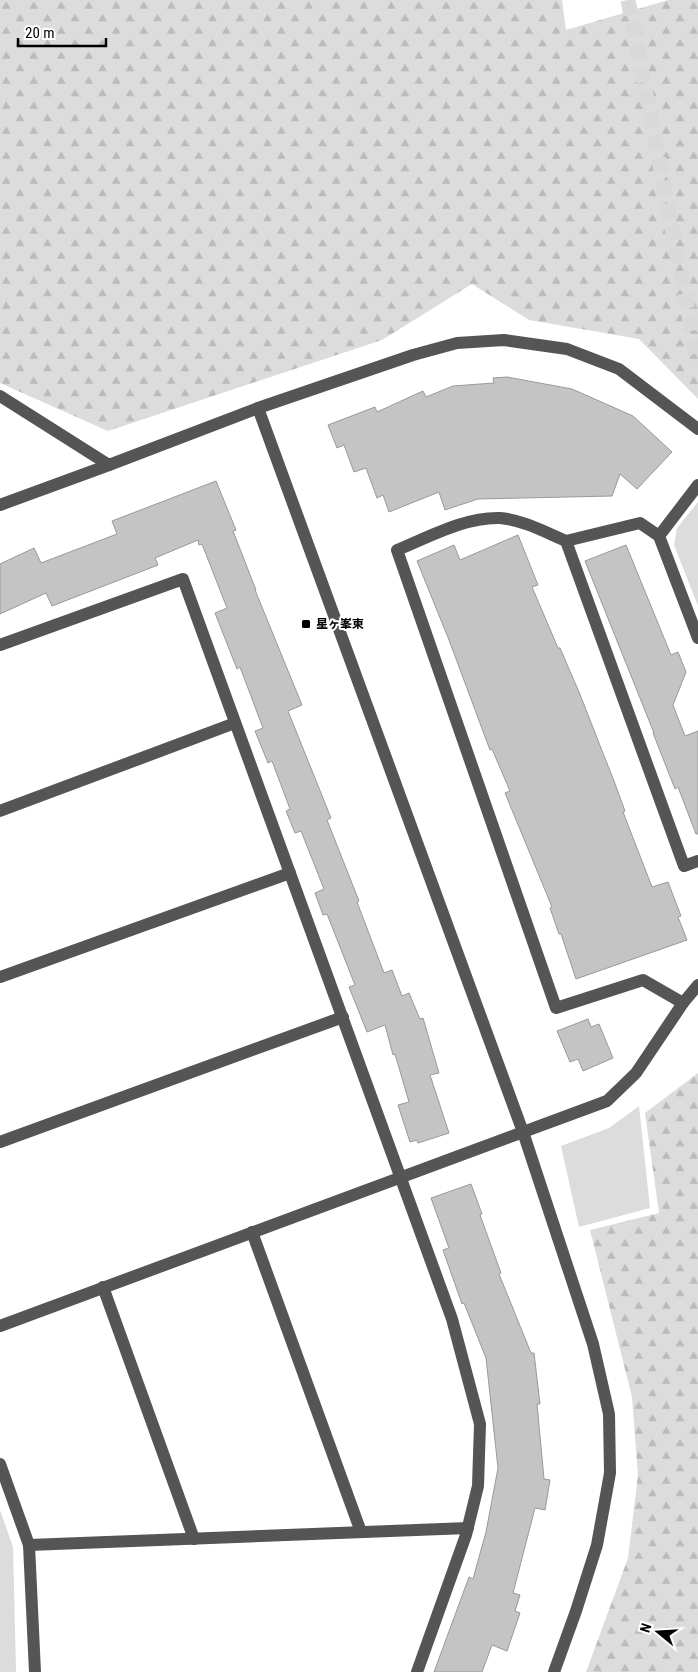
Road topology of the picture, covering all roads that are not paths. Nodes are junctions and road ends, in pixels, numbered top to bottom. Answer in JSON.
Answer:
{"nodes":[{"id":1,"x":0,"y":396,"type":"edge"},
{"id":2,"x":258,"y":408,"type":"junction"},
{"id":3,"x":698,"y":429,"type":"edge"},
{"id":4,"x":109,"y":465,"type":"junction"},
{"id":5,"x":698,"y":485,"type":"edge"},
{"id":6,"x":0,"y":505,"type":"edge"},
{"id":7,"x":658,"y":536,"type":"junction"},
{"id":8,"x":566,"y":541,"type":"junction"},
{"id":9,"x":698,"y":638,"type":"edge"},
{"id":10,"x":0,"y":645,"type":"edge"},
{"id":11,"x":235,"y":724,"type":"junction"},
{"id":12,"x":0,"y":811,"type":"edge"},
{"id":13,"x":698,"y":861,"type":"edge"},
{"id":14,"x":290,"y":873,"type":"junction"},
{"id":15,"x":0,"y":977,"type":"edge"},
{"id":16,"x":698,"y":985,"type":"edge"},
{"id":17,"x":683,"y":1003,"type":"junction"},
{"id":18,"x":342,"y":1017,"type":"junction"},
{"id":19,"x":523,"y":1132,"type":"junction"},
{"id":20,"x":0,"y":1142,"type":"edge"},
{"id":21,"x":400,"y":1177,"type":"junction"},
{"id":22,"x":252,"y":1232,"type":"junction"},
{"id":23,"x":103,"y":1287,"type":"junction"},
{"id":24,"x":0,"y":1326,"type":"edge"},
{"id":25,"x":0,"y":1464,"type":"edge"},
{"id":26,"x":468,"y":1528,"type":"junction"},
{"id":27,"x":361,"y":1532,"type":"junction"},
{"id":28,"x":194,"y":1538,"type":"junction"},
{"id":29,"x":29,"y":1545,"type":"junction"},
{"id":30,"x":35,"y":1672,"type":"edge"},
{"id":31,"x":417,"y":1672,"type":"edge"},
{"id":32,"x":554,"y":1672,"type":"edge"}],
"edges":[{"from":1,"to":4,"type":"street"},
{"from":2,"to":3,"type":"street"},
{"from":2,"to":4,"type":"street"},
{"from":2,"to":19,"type":"street"},
{"from":4,"to":6,"type":"street"},
{"from":5,"to":7,"type":"street"},
{"from":7,"to":8,"type":"street"},
{"from":7,"to":9,"type":"street"},
{"from":8,"to":13,"type":"street"},
{"from":8,"to":17,"type":"street"},
{"from":10,"to":11,"type":"street"},
{"from":11,"to":12,"type":"street"},
{"from":11,"to":14,"type":"street"},
{"from":14,"to":15,"type":"street"},
{"from":14,"to":18,"type":"street"},
{"from":16,"to":17,"type":"street"},
{"from":17,"to":19,"type":"street"},
{"from":18,"to":20,"type":"street"},
{"from":18,"to":21,"type":"street"},
{"from":19,"to":21,"type":"street"},
{"from":19,"to":32,"type":"street"},
{"from":21,"to":22,"type":"street"},
{"from":21,"to":26,"type":"street"},
{"from":22,"to":23,"type":"street"},
{"from":22,"to":27,"type":"street"},
{"from":23,"to":24,"type":"street"},
{"from":23,"to":28,"type":"street"},
{"from":25,"to":29,"type":"street"},
{"from":26,"to":27,"type":"street"},
{"from":26,"to":31,"type":"street"},
{"from":27,"to":28,"type":"street"},
{"from":28,"to":29,"type":"street"},
{"from":29,"to":30,"type":"street"}]}
